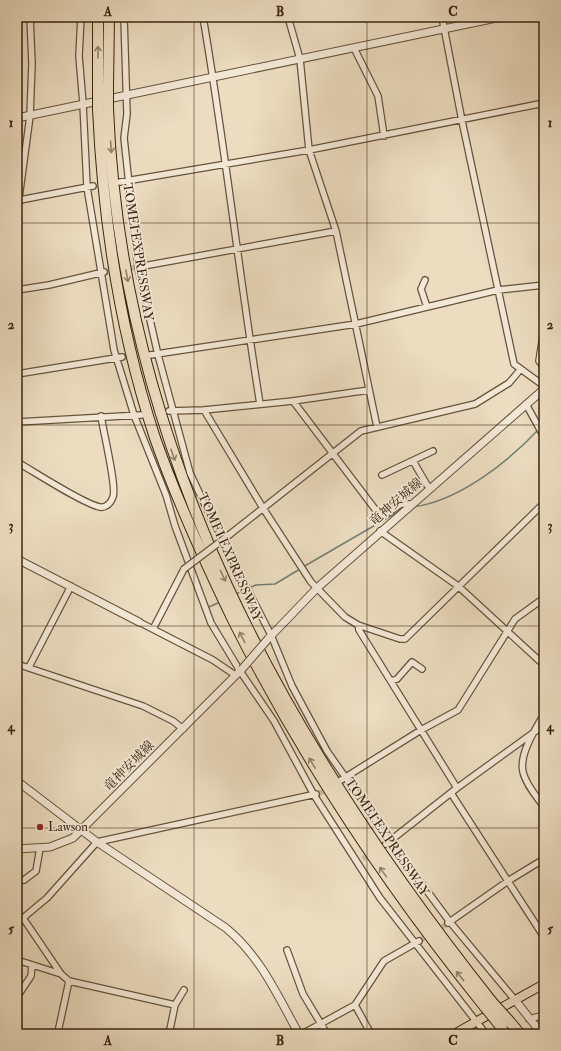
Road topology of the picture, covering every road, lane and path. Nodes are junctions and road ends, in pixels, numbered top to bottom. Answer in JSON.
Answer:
{"nodes":[{"id":1,"x":30,"y":17,"type":"edge"},
{"id":2,"x":81,"y":17,"type":"edge"},
{"id":3,"x":98,"y":17,"type":"edge"},
{"id":4,"x":109,"y":17,"type":"edge"},
{"id":5,"x":124,"y":17,"type":"edge"},
{"id":6,"x":203,"y":17,"type":"edge"},
{"id":7,"x":288,"y":17,"type":"edge"},
{"id":8,"x":442,"y":17,"type":"edge"},
{"id":9,"x":501,"y":17,"type":"edge"},
{"id":10,"x":444,"y":29,"type":"junction"},
{"id":11,"x":354,"y":48,"type":"junction"},
{"id":12,"x":300,"y":59,"type":"junction"},
{"id":13,"x":213,"y":77,"type":"junction"},
{"id":14,"x":125,"y":95,"type":"junction"},
{"id":15,"x":544,"y":103,"type":"edge"},
{"id":16,"x":83,"y":104,"type":"junction"},
{"id":17,"x":30,"y":116,"type":"junction"},
{"id":18,"x":17,"y":118,"type":"edge"},
{"id":19,"x":462,"y":121,"type":"junction"},
{"id":20,"x":384,"y":136,"type":"junction"},
{"id":21,"x":309,"y":150,"type":"junction"},
{"id":22,"x":224,"y":164,"type":"junction"},
{"id":23,"x":128,"y":181,"type":"junction"},
{"id":24,"x":120,"y":182,"type":"dead end"},
{"id":25,"x":90,"y":187,"type":"junction"},
{"id":26,"x":20,"y":200,"type":"junction"},
{"id":27,"x":17,"y":214,"type":"edge"},
{"id":28,"x":336,"y":231,"type":"junction"},
{"id":29,"x":237,"y":249,"type":"junction"},
{"id":30,"x":138,"y":267,"type":"junction"},
{"id":31,"x":102,"y":272,"type":"junction"},
{"id":32,"x":425,"y":280,"type":"dead end"},
{"id":33,"x":544,"y":284,"type":"edge"},
{"id":34,"x":17,"y":290,"type":"edge"},
{"id":35,"x":498,"y":290,"type":"junction"},
{"id":36,"x":426,"y":307,"type":"junction"},
{"id":37,"x":356,"y":324,"type":"junction"},
{"id":38,"x":544,"y":329,"type":"edge"},
{"id":39,"x":250,"y":341,"type":"junction"},
{"id":40,"x":150,"y":355,"type":"dead end"},
{"id":41,"x":158,"y":355,"type":"junction"},
{"id":42,"x":119,"y":358,"type":"junction"},
{"id":43,"x":544,"y":367,"type":"edge"},
{"id":44,"x":520,"y":370,"type":"junction"},
{"id":45,"x":17,"y":374,"type":"edge"},
{"id":46,"x":544,"y":386,"type":"edge"},
{"id":47,"x":544,"y":389,"type":"edge"},
{"id":48,"x":369,"y":390,"type":"junction"},
{"id":49,"x":293,"y":401,"type":"junction"},
{"id":50,"x":260,"y":404,"type":"junction"},
{"id":51,"x":526,"y":404,"type":"junction"},
{"id":52,"x":204,"y":410,"type":"junction"},
{"id":53,"x":172,"y":412,"type":"junction"},
{"id":54,"x":134,"y":415,"type":"junction"},
{"id":55,"x":141,"y":415,"type":"dead end"},
{"id":56,"x":101,"y":416,"type":"junction"},
{"id":57,"x":17,"y":422,"type":"edge"},
{"id":58,"x":377,"y":426,"type":"junction"},
{"id":59,"x":543,"y":434,"type":"edge"},
{"id":60,"x":433,"y":451,"type":"dead end"},
{"id":61,"x":331,"y":453,"type":"junction"},
{"id":62,"x":412,"y":461,"type":"junction"},
{"id":63,"x":17,"y":462,"type":"edge"},
{"id":64,"x":382,"y":475,"type":"dead end"},
{"id":65,"x":430,"y":488,"type":"junction"},
{"id":66,"x":544,"y":503,"type":"edge"},
{"id":67,"x":412,"y":504,"type":"junction"},
{"id":68,"x":263,"y":508,"type":"junction"},
{"id":69,"x":380,"y":531,"type":"junction"},
{"id":70,"x":17,"y":559,"type":"edge"},
{"id":71,"x":71,"y":586,"type":"junction"},
{"id":72,"x":458,"y":586,"type":"junction"},
{"id":73,"x":316,"y":588,"type":"junction"},
{"id":74,"x":544,"y":598,"type":"edge"},
{"id":75,"x":139,"y":622,"type":"joint"},
{"id":76,"x":358,"y":625,"type":"junction"},
{"id":77,"x":153,"y":629,"type":"junction"},
{"id":78,"x":506,"y":632,"type":"junction"},
{"id":79,"x":269,"y":637,"type":"junction"},
{"id":80,"x":17,"y":664,"type":"edge"},
{"id":81,"x":544,"y":665,"type":"edge"},
{"id":82,"x":29,"y":668,"type":"junction"},
{"id":83,"x":422,"y":669,"type":"dead end"},
{"id":84,"x":239,"y":671,"type":"junction"},
{"id":85,"x":391,"y":681,"type":"junction"},
{"id":86,"x":544,"y":714,"type":"edge"},
{"id":87,"x":544,"y":725,"type":"edge"},
{"id":88,"x":183,"y":729,"type":"junction"},
{"id":89,"x":421,"y":730,"type":"junction"},
{"id":90,"x":534,"y":732,"type":"junction"},
{"id":91,"x":347,"y":776,"type":"junction"},
{"id":92,"x":341,"y":780,"type":"dead end"},
{"id":93,"x":17,"y":781,"type":"edge"},
{"id":94,"x":457,"y":788,"type":"junction"},
{"id":95,"x":451,"y":793,"type":"junction"},
{"id":96,"x":316,"y":794,"type":"junction"},
{"id":97,"x":544,"y":807,"type":"edge"},
{"id":98,"x":83,"y":830,"type":"junction"},
{"id":99,"x":97,"y":842,"type":"junction"},
{"id":100,"x":388,"y":842,"type":"junction"},
{"id":101,"x":40,"y":848,"type":"junction"},
{"id":102,"x":17,"y":849,"type":"edge"},
{"id":103,"x":363,"y":859,"type":"tunnel mouth"},
{"id":104,"x":544,"y":859,"type":"edge"},
{"id":105,"x":357,"y":862,"type":"junction"},
{"id":106,"x":24,"y":880,"type":"dead end"},
{"id":107,"x":508,"y":881,"type":"junction"},
{"id":108,"x":20,"y":919,"type":"edge"},
{"id":109,"x":449,"y":923,"type":"junction"},
{"id":110,"x":544,"y":937,"type":"edge"},
{"id":111,"x":416,"y":942,"type":"junction"},
{"id":112,"x":287,"y":950,"type":"dead end"},
{"id":113,"x":17,"y":960,"type":"edge"},
{"id":114,"x":32,"y":965,"type":"junction"},
{"id":115,"x":62,"y":974,"type":"junction"},
{"id":116,"x":69,"y":981,"type":"junction"},
{"id":117,"x":544,"y":984,"type":"edge"},
{"id":118,"x":184,"y":990,"type":"dead end"},
{"id":119,"x":17,"y":997,"type":"edge"},
{"id":120,"x":515,"y":1000,"type":"junction"},
{"id":121,"x":356,"y":1004,"type":"junction"},
{"id":122,"x":488,"y":1004,"type":"junction"},
{"id":123,"x":175,"y":1005,"type":"junction"},
{"id":124,"x":544,"y":1015,"type":"edge"},
{"id":125,"x":529,"y":1019,"type":"junction"},
{"id":126,"x":477,"y":1021,"type":"junction"},
{"id":127,"x":321,"y":1023,"type":"junction"},
{"id":128,"x":507,"y":1028,"type":"edge"},
{"id":129,"x":55,"y":1034,"type":"edge"},
{"id":130,"x":169,"y":1034,"type":"edge"},
{"id":131,"x":299,"y":1034,"type":"edge"},
{"id":132,"x":302,"y":1034,"type":"edge"},
{"id":133,"x":327,"y":1034,"type":"edge"},
{"id":134,"x":371,"y":1034,"type":"edge"},
{"id":135,"x":454,"y":1034,"type":"edge"},
{"id":136,"x":486,"y":1034,"type":"edge"},
{"id":137,"x":520,"y":1034,"type":"edge"},
{"id":138,"x":542,"y":1034,"type":"edge"}],
"edges":[{"from":1,"to":17,"type":"street"},
{"from":2,"to":16,"type":"street"},
{"from":122,"to":3,"type":"highway","name":"TOMEI EXPRESSWAY","one_way":true,"bridge":true},
{"from":4,"to":122,"type":"highway","name":"TOMEI EXPRESSWAY","one_way":true,"bridge":true},
{"from":5,"to":14,"type":"street"},
{"from":6,"to":13,"type":"street"},
{"from":7,"to":12,"type":"street"},
{"from":8,"to":10,"type":"street"},
{"from":9,"to":10,"type":"street"},
{"from":10,"to":11,"type":"street"},
{"from":10,"to":19,"type":"street"},
{"from":11,"to":12,"type":"street"},
{"from":11,"to":20,"type":"street"},
{"from":12,"to":13,"type":"street"},
{"from":12,"to":21,"type":"street"},
{"from":13,"to":14,"type":"street"},
{"from":13,"to":22,"type":"street"},
{"from":14,"to":16,"type":"street"},
{"from":14,"to":23,"type":"street"},
{"from":15,"to":19,"type":"street"},
{"from":16,"to":17,"type":"street"},
{"from":16,"to":25,"type":"street"},
{"from":17,"to":18,"type":"street"},
{"from":17,"to":26,"type":"street"},
{"from":19,"to":20,"type":"street"},
{"from":19,"to":35,"type":"street"},
{"from":20,"to":21,"type":"street"},
{"from":21,"to":22,"type":"street"},
{"from":21,"to":28,"type":"street"},
{"from":22,"to":23,"type":"street"},
{"from":22,"to":29,"type":"street"},
{"from":23,"to":24,"type":"street"},
{"from":23,"to":30,"type":"street"},
{"from":25,"to":26,"type":"street"},
{"from":25,"to":31,"type":"street"},
{"from":26,"to":27,"type":"street"},
{"from":28,"to":29,"type":"street"},
{"from":28,"to":37,"type":"street"},
{"from":29,"to":30,"type":"street"},
{"from":29,"to":39,"type":"street"},
{"from":30,"to":41,"type":"street"},
{"from":31,"to":34,"type":"street"},
{"from":31,"to":42,"type":"street"},
{"from":32,"to":36,"type":"street"},
{"from":33,"to":35,"type":"street"},
{"from":35,"to":36,"type":"street"},
{"from":35,"to":44,"type":"street"},
{"from":36,"to":37,"type":"street"},
{"from":37,"to":39,"type":"street"},
{"from":37,"to":48,"type":"street"},
{"from":38,"to":43,"type":"street"},
{"from":39,"to":41,"type":"street"},
{"from":39,"to":50,"type":"street"},
{"from":40,"to":41,"type":"street"},
{"from":41,"to":53,"type":"street"},
{"from":42,"to":45,"type":"street"},
{"from":42,"to":54,"type":"street"},
{"from":44,"to":46,"type":"street"},
{"from":44,"to":58,"type":"street"},
{"from":47,"to":51,"type":"street","name":"竜神安城線"},
{"from":48,"to":49,"type":"street"},
{"from":48,"to":58,"type":"street"},
{"from":49,"to":50,"type":"street"},
{"from":49,"to":61,"type":"street"},
{"from":50,"to":52,"type":"street"},
{"from":51,"to":59,"type":"street"},
{"from":51,"to":65,"type":"street","name":"竜神安城線"},
{"from":52,"to":53,"type":"street"},
{"from":52,"to":68,"type":"street"},
{"from":53,"to":79,"type":"street"},
{"from":54,"to":55,"type":"street"},
{"from":54,"to":56,"type":"street"},
{"from":54,"to":84,"type":"street"},
{"from":56,"to":57,"type":"street"},
{"from":56,"to":63,"type":"street"},
{"from":58,"to":61,"type":"street"},
{"from":60,"to":62,"type":"street"},
{"from":61,"to":67,"type":"street"},
{"from":61,"to":68,"type":"street"},
{"from":62,"to":64,"type":"street"},
{"from":62,"to":65,"type":"street"},
{"from":65,"to":67,"type":"street","name":"竜神安城線"},
{"from":66,"to":72,"type":"street"},
{"from":67,"to":69,"type":"street","name":"竜神安城線"},
{"from":68,"to":73,"type":"street"},
{"from":68,"to":77,"type":"street","bridge":true},
{"from":69,"to":72,"type":"street"},
{"from":69,"to":73,"type":"street","name":"竜神安城線"},
{"from":70,"to":71,"type":"street"},
{"from":71,"to":75,"type":"street"},
{"from":71,"to":82,"type":"street"},
{"from":72,"to":76,"type":"street"},
{"from":72,"to":78,"type":"street"},
{"from":73,"to":76,"type":"street"},
{"from":73,"to":79,"type":"street","name":"竜神安城線"},
{"from":74,"to":78,"type":"street"},
{"from":75,"to":77,"type":"street"},
{"from":76,"to":85,"type":"street"},
{"from":77,"to":84,"type":"street"},
{"from":78,"to":81,"type":"street"},
{"from":78,"to":89,"type":"street"},
{"from":79,"to":84,"type":"street","name":"竜神安城線","bridge":true},
{"from":79,"to":91,"type":"street"},
{"from":80,"to":82,"type":"street"},
{"from":82,"to":88,"type":"street"},
{"from":83,"to":85,"type":"street"},
{"from":84,"to":88,"type":"street","name":"竜神安城線"},
{"from":84,"to":96,"type":"street"},
{"from":85,"to":89,"type":"street"},
{"from":86,"to":90,"type":"street"},
{"from":87,"to":90,"type":"street"},
{"from":88,"to":98,"type":"street","name":"竜神安城線"},
{"from":89,"to":91,"type":"street"},
{"from":89,"to":94,"type":"street"},
{"from":90,"to":94,"type":"street"},
{"from":90,"to":97,"type":"street"},
{"from":91,"to":92,"type":"street"},
{"from":91,"to":100,"type":"street"},
{"from":93,"to":98,"type":"street"},
{"from":94,"to":95,"type":"street"},
{"from":95,"to":100,"type":"street"},
{"from":95,"to":107,"type":"street"},
{"from":96,"to":99,"type":"street"},
{"from":96,"to":105,"type":"street"},
{"from":98,"to":99,"type":"street"},
{"from":98,"to":101,"type":"street","name":"竜神安城線"},
{"from":99,"to":108,"type":"street"},
{"from":99,"to":131,"type":"street"},
{"from":100,"to":109,"type":"street"},
{"from":101,"to":102,"type":"street","name":"竜神安城線"},
{"from":101,"to":106,"type":"street"},
{"from":103,"to":105,"type":"street"},
{"from":104,"to":107,"type":"street"},
{"from":105,"to":111,"type":"street"},
{"from":107,"to":109,"type":"street"},
{"from":107,"to":110,"type":"street"},
{"from":108,"to":115,"type":"street"},
{"from":109,"to":120,"type":"street"},
{"from":111,"to":121,"type":"street"},
{"from":111,"to":126,"type":"street"},
{"from":112,"to":127,"type":"street"},
{"from":113,"to":114,"type":"street"},
{"from":114,"to":115,"type":"street"},
{"from":114,"to":119,"type":"street"},
{"from":115,"to":116,"type":"street"},
{"from":116,"to":123,"type":"street"},
{"from":116,"to":129,"type":"street"},
{"from":117,"to":120,"type":"main road"},
{"from":118,"to":123,"type":"street"},
{"from":120,"to":125,"type":"street"},
{"from":120,"to":126,"type":"main road"},
{"from":121,"to":127,"type":"street"},
{"from":121,"to":134,"type":"street"},
{"from":122,"to":128,"type":"highway","name":"TOMEI EXPRESSWAY","bridge":true},
{"from":123,"to":130,"type":"street"},
{"from":124,"to":125,"type":"street"},
{"from":125,"to":138,"type":"street"},
{"from":126,"to":135,"type":"main road"},
{"from":126,"to":136,"type":"street"},
{"from":127,"to":132,"type":"street"},
{"from":127,"to":133,"type":"street"},
{"from":128,"to":137,"type":"highway","name":"TOMEI EXPRESSWAY"}]}
